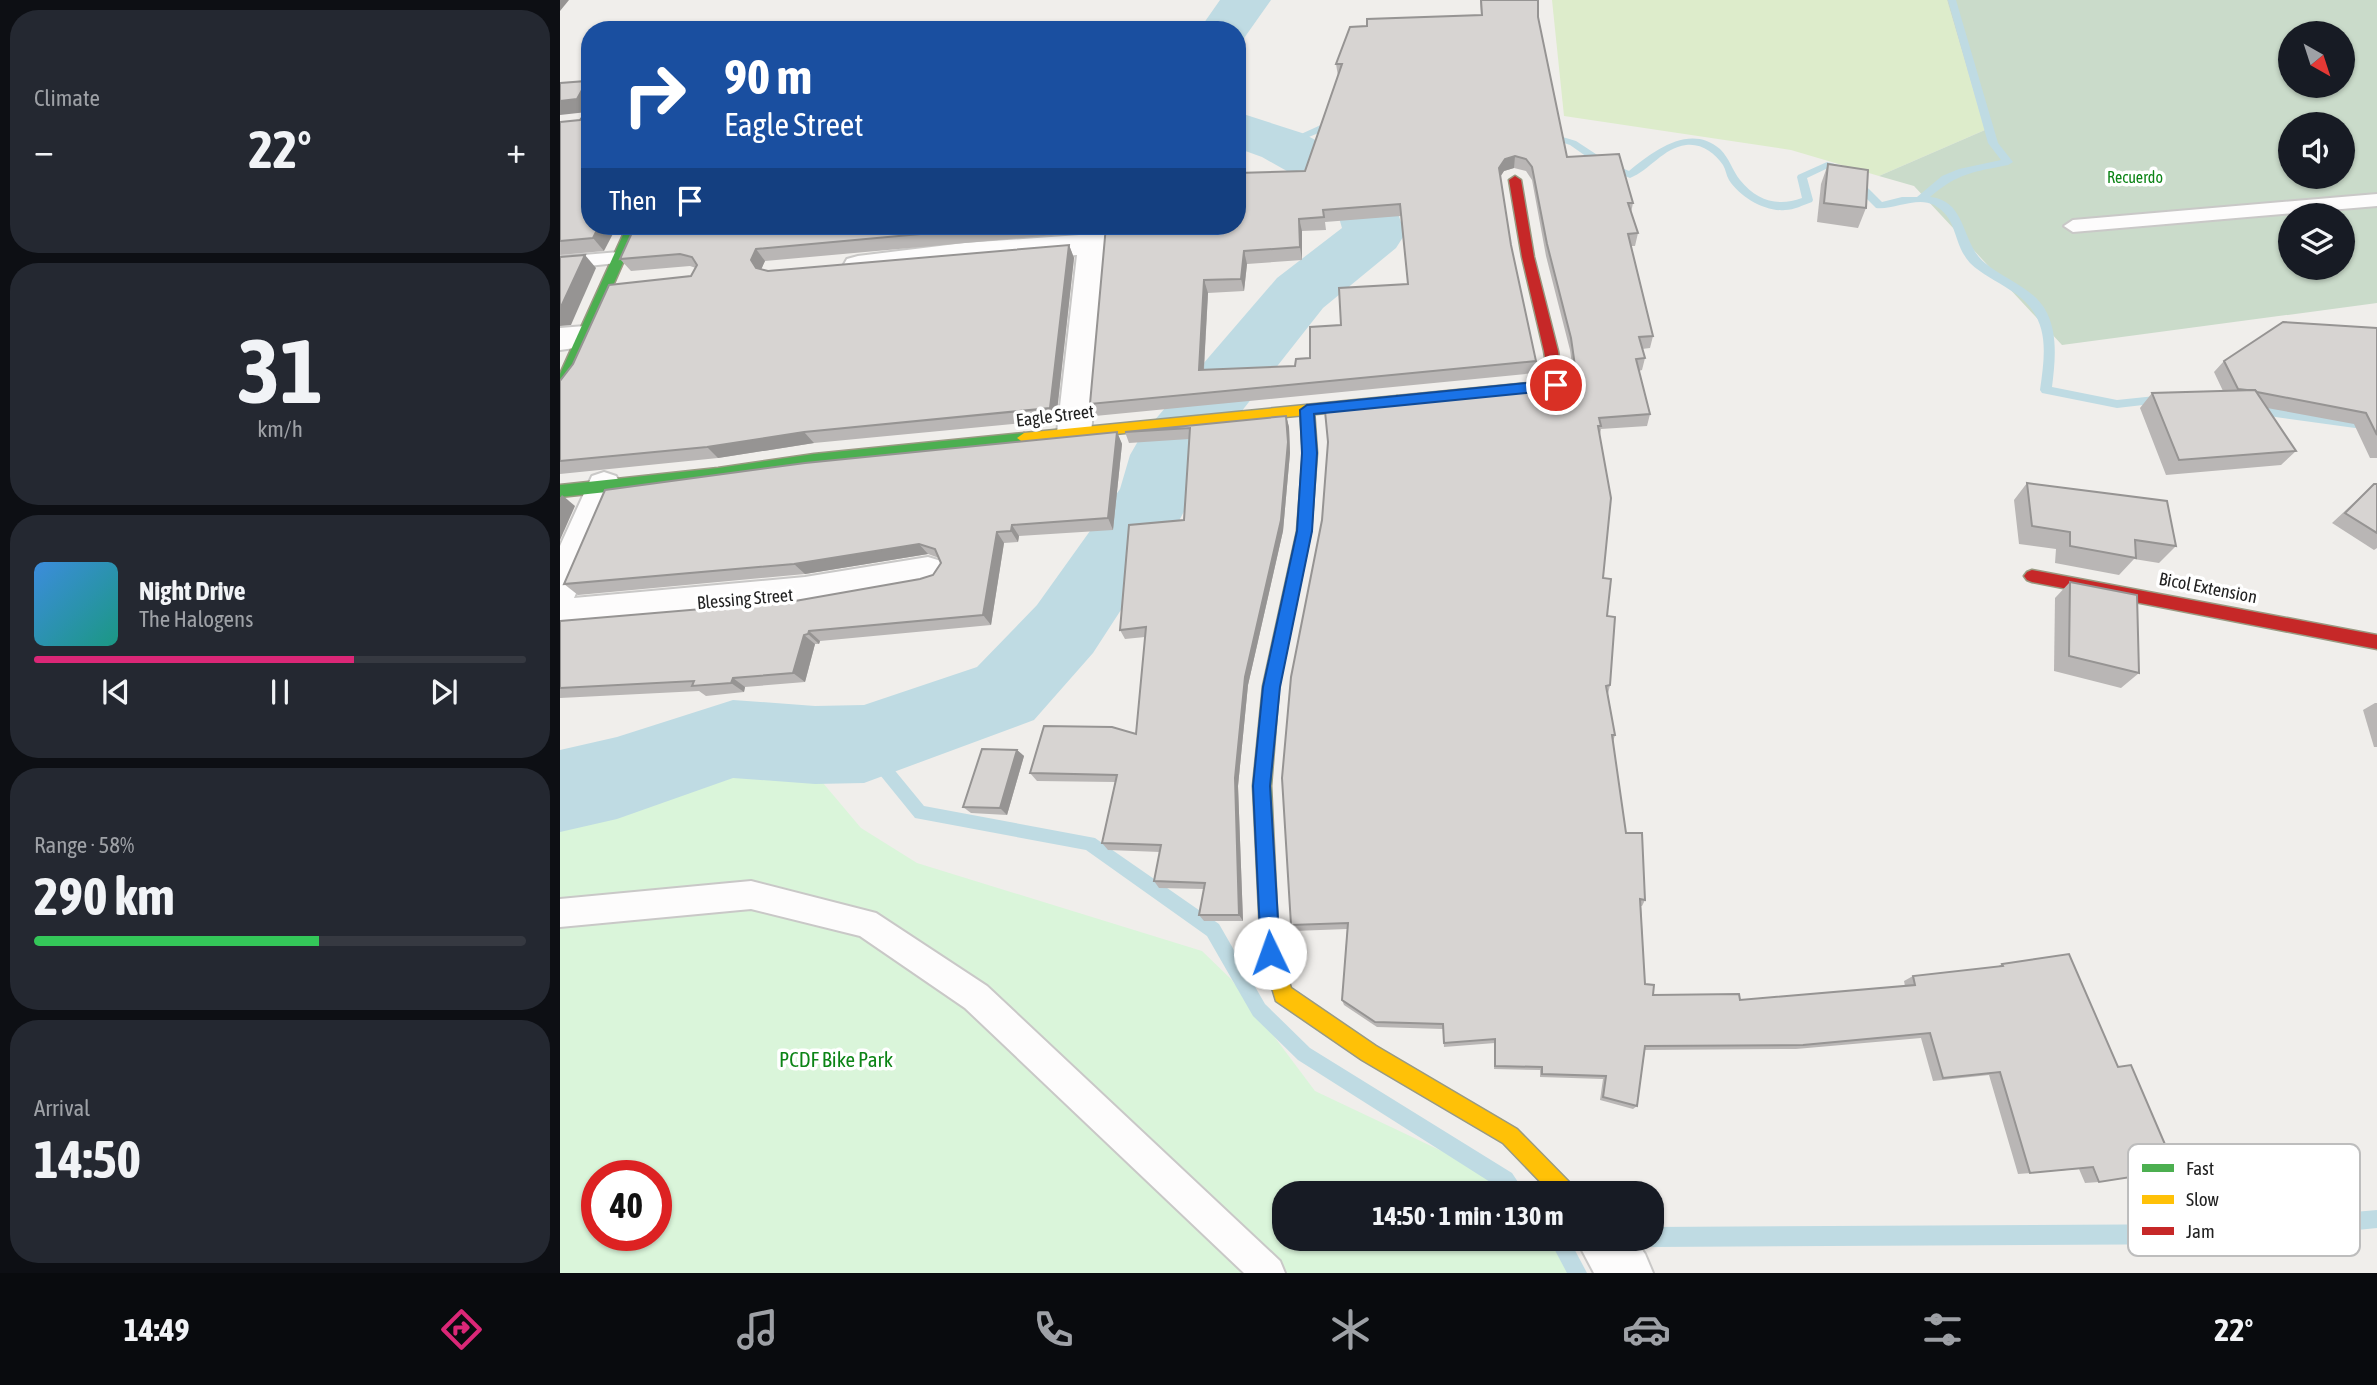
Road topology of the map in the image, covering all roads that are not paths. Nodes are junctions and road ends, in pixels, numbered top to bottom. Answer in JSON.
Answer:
{"nodes":[{"id":1,"x":1515,"y":180,"type":"dead end"},
{"id":2,"x":2377,"y":200,"type":"edge"},
{"id":3,"x":2073,"y":226,"type":"dead end"},
{"id":4,"x":629,"y":235,"type":"edge"},
{"id":5,"x":1094,"y":235,"type":"edge"},
{"id":6,"x":619,"y":258,"type":"junction"},
{"id":7,"x":560,"y":263,"type":"edge"},
{"id":8,"x":831,"y":268,"type":"edge"},
{"id":9,"x":572,"y":338,"type":"edge"},
{"id":10,"x":560,"y":383,"type":"edge"},
{"id":11,"x":1307,"y":410,"type":"junction"},
{"id":12,"x":1074,"y":433,"type":"junction"},
{"id":13,"x":604,"y":486,"type":"junction"},
{"id":14,"x":560,"y":491,"type":"edge"},
{"id":15,"x":928,"y":572,"type":"dead end"},
{"id":16,"x":2032,"y":576,"type":"dead end"},
{"id":17,"x":560,"y":588,"type":"edge"},
{"id":18,"x":560,"y":615,"type":"edge"},
{"id":19,"x":2377,"y":642,"type":"edge"},
{"id":20,"x":560,"y":913,"type":"edge"},
{"id":21,"x":1554,"y":1181,"type":"edge"},
{"id":22,"x":1610,"y":1251,"type":"edge"},
{"id":23,"x":1268,"y":1273,"type":"edge"},
{"id":24,"x":1626,"y":1273,"type":"edge"}],
"edges":[{"from":1,"to":11,"type":"street","name":"Eagle Street"},
{"from":2,"to":3,"type":"lane"},
{"from":4,"to":6,"type":"street"},
{"from":5,"to":8,"type":"street"},
{"from":5,"to":12,"type":"street"},
{"from":6,"to":7,"type":"lane"},
{"from":6,"to":9,"type":"street"},
{"from":9,"to":10,"type":"street"},
{"from":11,"to":12,"type":"street","name":"Eagle Street"},
{"from":11,"to":21,"type":"street"},
{"from":12,"to":13,"type":"street","name":"Eagle Street"},
{"from":13,"to":14,"type":"street","name":"Eagle Street"},
{"from":13,"to":17,"type":"street"},
{"from":15,"to":18,"type":"street","name":"Blessing Street"},
{"from":16,"to":19,"type":"street","name":"Bicol Extension"},
{"from":20,"to":23,"type":"lane"},
{"from":22,"to":24,"type":"street"}]}
